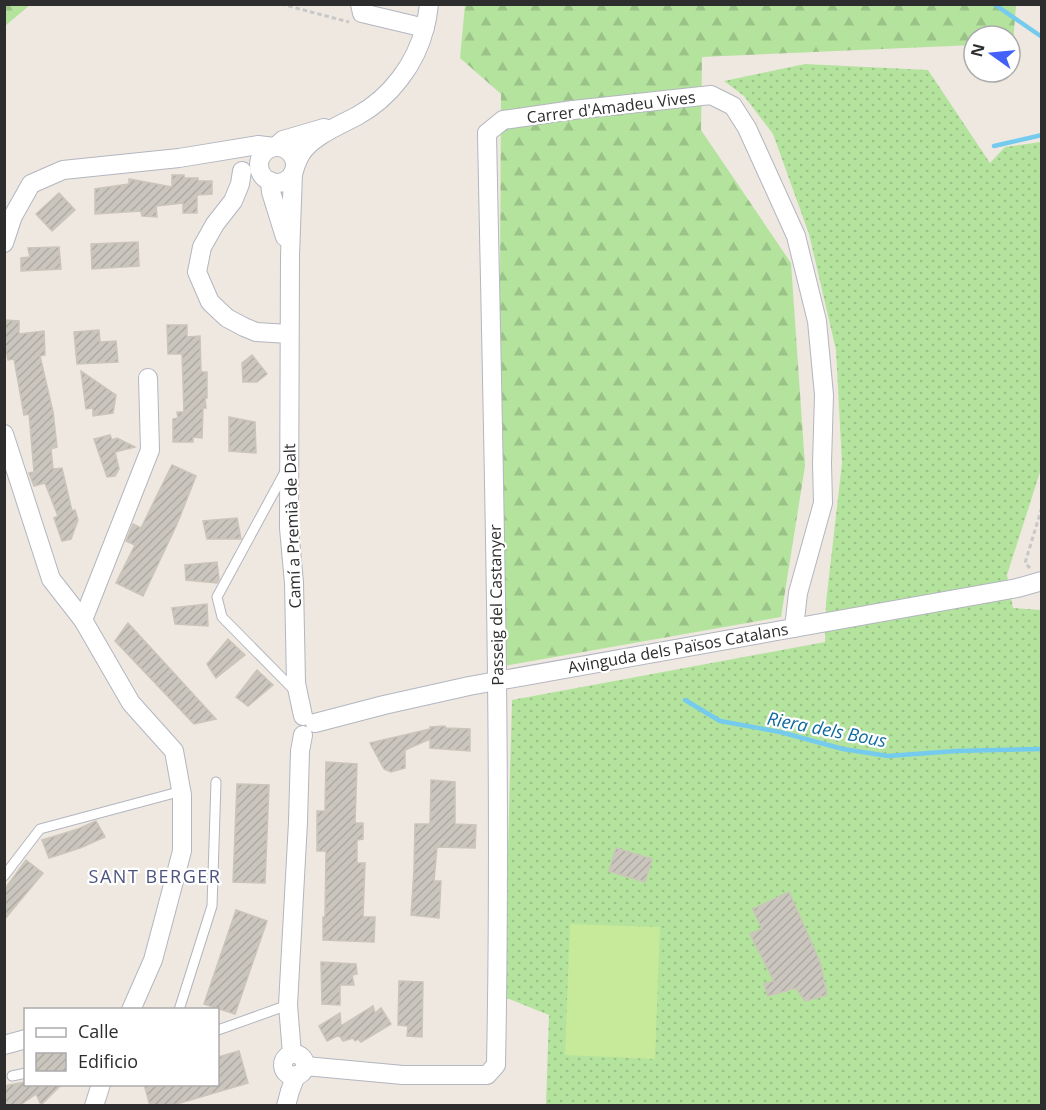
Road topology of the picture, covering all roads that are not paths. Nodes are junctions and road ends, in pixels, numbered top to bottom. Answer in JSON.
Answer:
{"nodes":[{"id":1,"x":361,"y":9,"type":"edge"},
{"id":2,"x":427,"y":16,"type":"edge"},
{"id":3,"x":343,"y":122,"type":"junction"},
{"id":4,"x":487,"y":133,"type":"joint"},
{"id":5,"x":274,"y":147,"type":"junction"},
{"id":6,"x":179,"y":158,"type":"junction"},
{"id":7,"x":294,"y":170,"type":"junction"},
{"id":8,"x":242,"y":171,"type":"junction"},
{"id":9,"x":268,"y":181,"type":"junction"},
{"id":10,"x":4,"y":243,"type":"edge"},
{"id":11,"x":290,"y":256,"type":"junction"},
{"id":12,"x":289,"y":334,"type":"junction"},
{"id":13,"x":148,"y":378,"type":"dead end"},
{"id":14,"x":4,"y":434,"type":"edge"},
{"id":15,"x":289,"y":463,"type":"junction"},
{"id":16,"x":1037,"y":576,"type":"edge"},
{"id":17,"x":83,"y":620,"type":"junction"},
{"id":18,"x":794,"y":628,"type":"junction"},
{"id":19,"x":498,"y":681,"type":"junction"},
{"id":20,"x":298,"y":693,"type":"junction"},
{"id":21,"x":307,"y":725,"type":"junction"},
{"id":22,"x":216,"y":782,"type":"dead end"},
{"id":23,"x":182,"y":791,"type":"junction"},
{"id":24,"x":4,"y":876,"type":"edge"},
{"id":25,"x":288,"y":1005,"type":"junction"},
{"id":26,"x":128,"y":1007,"type":"edge"},
{"id":27,"x":180,"y":1008,"type":"edge"},
{"id":28,"x":219,"y":1030,"type":"edge"},
{"id":29,"x":24,"y":1040,"type":"edge"},
{"id":30,"x":4,"y":1045,"type":"edge"},
{"id":31,"x":298,"y":1065,"type":"junction"},
{"id":32,"x":24,"y":1073,"type":"edge"},
{"id":33,"x":12,"y":1076,"type":"dead end"},
{"id":34,"x":100,"y":1086,"type":"edge"},
{"id":35,"x":94,"y":1106,"type":"edge"},
{"id":36,"x":286,"y":1106,"type":"edge"}],
"edges":[{"from":1,"to":2,"type":"street"},
{"from":2,"to":3,"type":"street"},
{"from":3,"to":5,"type":"street"},
{"from":3,"to":7,"type":"street"},
{"from":4,"to":18,"type":"street","name":"Carrer d'Amadeu Vives"},
{"from":4,"to":19,"type":"street","name":"Passeig del Castanyer"},
{"from":5,"to":6,"type":"street"},
{"from":5,"to":7,"type":"street"},
{"from":5,"to":9,"type":"street"},
{"from":6,"to":8,"type":"street"},
{"from":6,"to":10,"type":"street"},
{"from":7,"to":9,"type":"street"},
{"from":7,"to":11,"type":"street","name":"Camí a Premià de Dalt"},
{"from":8,"to":9,"type":"street"},
{"from":8,"to":12,"type":"street"},
{"from":9,"to":11,"type":"street","name":"Camí a Premià de Dalt"},
{"from":11,"to":12,"type":"street","name":"Camí a Premià de Dalt"},
{"from":12,"to":15,"type":"street","name":"Camí a Premià de Dalt"},
{"from":13,"to":17,"type":"street"},
{"from":14,"to":17,"type":"street"},
{"from":15,"to":20,"type":"street","name":"Camí a Premià de Dalt"},
{"from":15,"to":20,"type":"lane"},
{"from":16,"to":18,"type":"street","name":"Avinguda dels Països Catalans"},
{"from":17,"to":23,"type":"street"},
{"from":18,"to":19,"type":"street","name":"Avinguda dels Països Catalans"},
{"from":19,"to":21,"type":"street","name":"Avinguda dels Països Catalans"},
{"from":19,"to":31,"type":"street","name":"Passeig del Castanyer"},
{"from":20,"to":21,"type":"street","name":"Camí a Premià de Dalt"},
{"from":21,"to":25,"type":"street","name":"Camí a Premià de Dalt"},
{"from":22,"to":27,"type":"lane"},
{"from":23,"to":24,"type":"lane"},
{"from":23,"to":26,"type":"street"},
{"from":25,"to":28,"type":"lane"},
{"from":25,"to":31,"type":"street","name":"Camí a Premià de Dalt"},
{"from":29,"to":30,"type":"street"},
{"from":31,"to":36,"type":"street","name":"Camí a Premià de Dalt"},
{"from":32,"to":33,"type":"lane"},
{"from":34,"to":35,"type":"street"}]}
